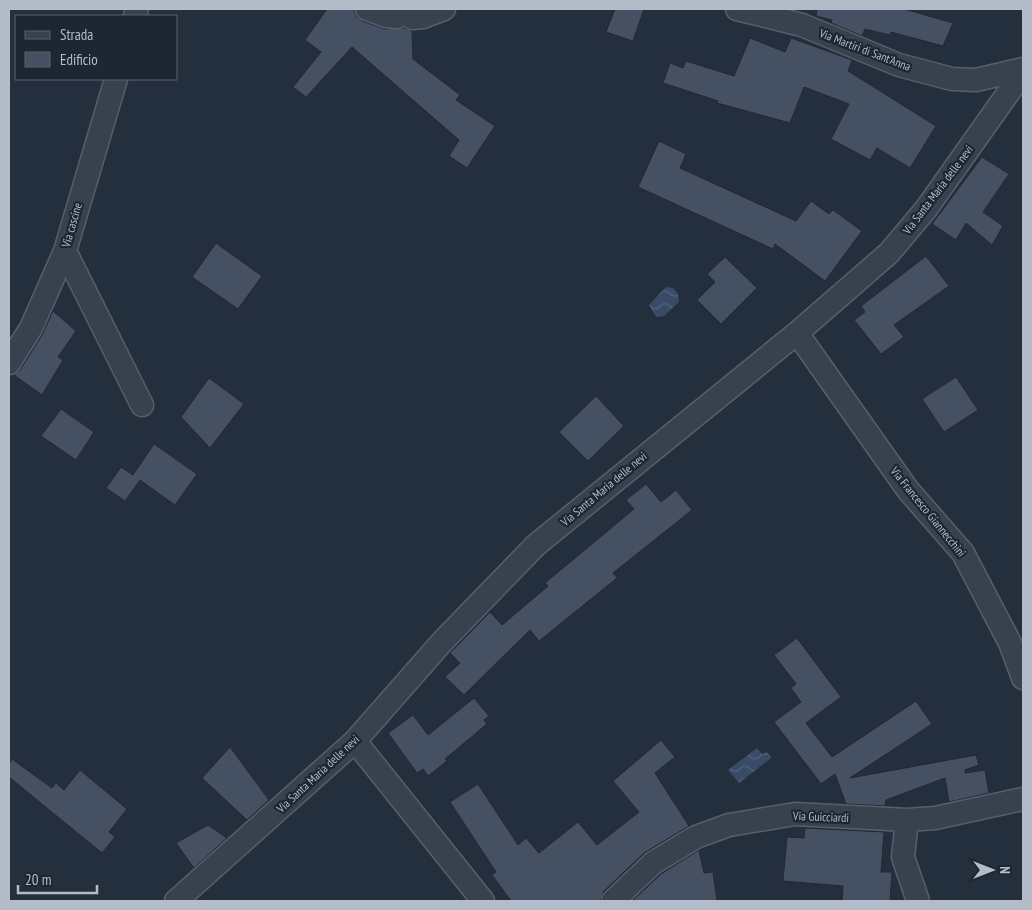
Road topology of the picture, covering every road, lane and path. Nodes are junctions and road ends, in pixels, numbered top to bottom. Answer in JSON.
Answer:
{"nodes":[{"id":1,"x":367,"y":9,"type":"edge"},
{"id":2,"x":444,"y":9,"type":"edge"},
{"id":3,"x":738,"y":9,"type":"edge"},
{"id":4,"x":1023,"y":70,"type":"edge"},
{"id":5,"x":116,"y":80,"type":"edge"},
{"id":6,"x":65,"y":251,"type":"junction"},
{"id":7,"x":797,"y":332,"type":"junction"},
{"id":8,"x":9,"y":363,"type":"edge"},
{"id":9,"x":142,"y":405,"type":"dead end"},
{"id":10,"x":1023,"y":678,"type":"edge"},
{"id":11,"x":355,"y":741,"type":"junction"},
{"id":12,"x":1023,"y":799,"type":"edge"},
{"id":13,"x":907,"y":820,"type":"junction"},
{"id":14,"x":176,"y":901,"type":"edge"},
{"id":15,"x":483,"y":901,"type":"edge"},
{"id":16,"x":613,"y":901,"type":"edge"},
{"id":17,"x":918,"y":901,"type":"edge"}],
"edges":[{"from":1,"to":2,"type":"street"},
{"from":3,"to":4,"type":"street","name":"Via Martiri di Sant'Anna"},
{"from":4,"to":7,"type":"street","name":"Via Santa Maria delle nevi"},
{"from":5,"to":6,"type":"street","name":"Via cascine"},
{"from":6,"to":8,"type":"street","name":"Via cascine"},
{"from":6,"to":9,"type":"street"},
{"from":7,"to":10,"type":"street","name":"Via Francesco Giannecchini"},
{"from":7,"to":11,"type":"street","name":"Via Santa Maria delle nevi"},
{"from":11,"to":14,"type":"street","name":"Via Santa Maria delle nevi"},
{"from":11,"to":15,"type":"street"},
{"from":12,"to":13,"type":"street","name":"Via Guicciardi"},
{"from":13,"to":16,"type":"street","name":"Via Guicciardi"},
{"from":13,"to":17,"type":"street"}]}
